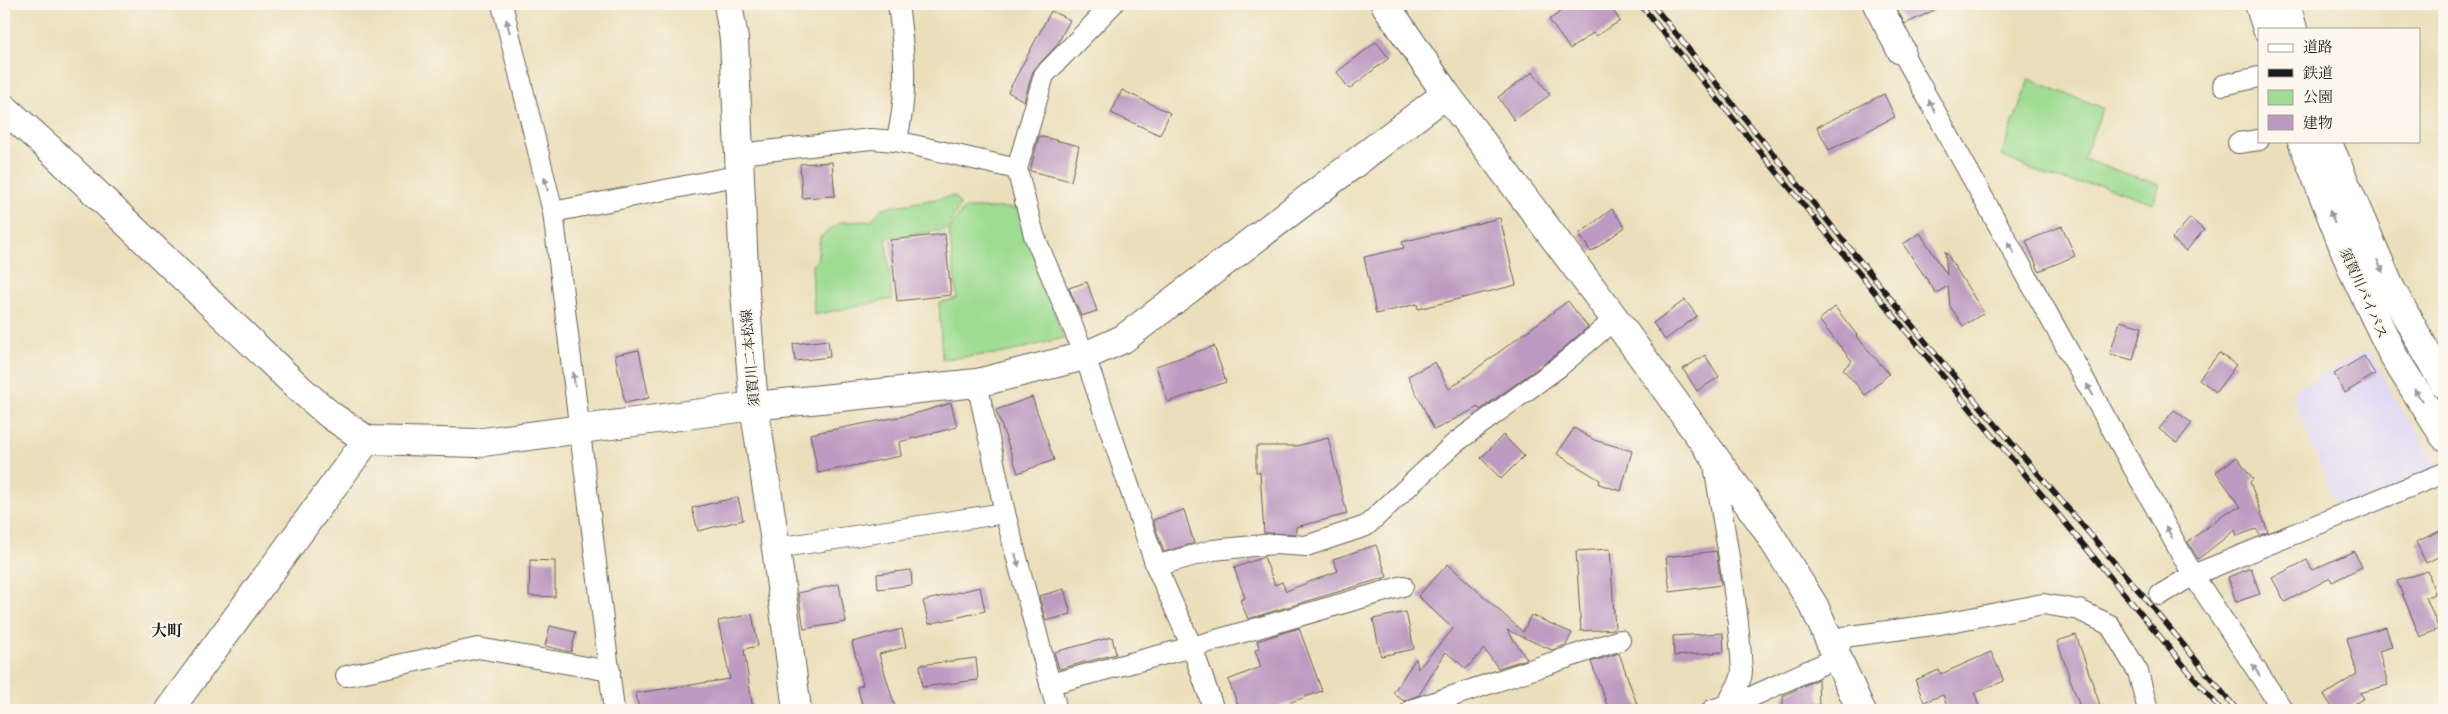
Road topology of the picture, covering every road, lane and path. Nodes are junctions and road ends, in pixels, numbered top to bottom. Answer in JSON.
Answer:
{"nodes":[{"id":1,"x":502,"y":4,"type":"edge"},
{"id":2,"x":728,"y":4,"type":"edge"},
{"id":3,"x":898,"y":4,"type":"edge"},
{"id":4,"x":1113,"y":4,"type":"edge"},
{"id":5,"x":1385,"y":4,"type":"edge"},
{"id":6,"x":1877,"y":4,"type":"edge"},
{"id":7,"x":2259,"y":4,"type":"edge"},
{"id":8,"x":2286,"y":4,"type":"edge"},
{"id":9,"x":2267,"y":28,"type":"edge"},
{"id":10,"x":2293,"y":28,"type":"edge"},
{"id":11,"x":1901,"y":50,"type":"joint"},
{"id":12,"x":2258,"y":77,"type":"edge"},
{"id":13,"x":2223,"y":85,"type":"dead end"},
{"id":14,"x":1446,"y":94,"type":"junction"},
{"id":15,"x":4,"y":108,"type":"edge"},
{"id":16,"x":2258,"y":140,"type":"edge"},
{"id":17,"x":896,"y":141,"type":"junction"},
{"id":18,"x":2302,"y":142,"type":"edge"},
{"id":19,"x":2327,"y":142,"type":"edge"},
{"id":20,"x":2238,"y":143,"type":"dead end"},
{"id":21,"x":741,"y":164,"type":"junction"},
{"id":22,"x":1017,"y":169,"type":"junction"},
{"id":23,"x":553,"y":212,"type":"junction"},
{"id":24,"x":1616,"y":320,"type":"junction"},
{"id":25,"x":1085,"y":356,"type":"junction"},
{"id":26,"x":977,"y":383,"type":"junction"},
{"id":27,"x":2444,"y":384,"type":"edge"},
{"id":28,"x":754,"y":406,"type":"junction"},
{"id":29,"x":580,"y":428,"type":"junction"},
{"id":30,"x":2444,"y":436,"type":"edge"},
{"id":31,"x":367,"y":440,"type":"junction"},
{"id":32,"x":1712,"y":452,"type":"junction"},
{"id":33,"x":2444,"y":473,"type":"edge"},
{"id":34,"x":1005,"y":513,"type":"junction"},
{"id":35,"x":776,"y":548,"type":"junction"},
{"id":36,"x":1156,"y":566,"type":"junction"},
{"id":37,"x":2192,"y":575,"type":"junction"},
{"id":38,"x":1403,"y":586,"type":"dead end"},
{"id":39,"x":2160,"y":596,"type":"dead end"},
{"id":40,"x":1620,"y":640,"type":"dead end"},
{"id":41,"x":1192,"y":647,"type":"junction"},
{"id":42,"x":1836,"y":658,"type":"junction"},
{"id":43,"x":610,"y":671,"type":"junction"},
{"id":44,"x":346,"y":676,"type":"dead end"},
{"id":45,"x":1050,"y":684,"type":"junction"},
{"id":46,"x":1722,"y":708,"type":"edge"},
{"id":47,"x":169,"y":710,"type":"edge"},
{"id":48,"x":614,"y":710,"type":"edge"},
{"id":49,"x":797,"y":710,"type":"edge"},
{"id":50,"x":1058,"y":710,"type":"edge"},
{"id":51,"x":1214,"y":710,"type":"edge"},
{"id":52,"x":1411,"y":710,"type":"edge"},
{"id":53,"x":1860,"y":710,"type":"edge"},
{"id":54,"x":2148,"y":710,"type":"edge"},
{"id":55,"x":2283,"y":710,"type":"edge"}],
"edges":[{"from":23,"to":1,"type":"street","one_way":true},
{"from":2,"to":21,"type":"main road","name":"須賀川二本松線"},
{"from":3,"to":17,"type":"street"},
{"from":4,"to":22,"type":"street"},
{"from":5,"to":14,"type":"main road"},
{"from":6,"to":11,"type":"main road"},
{"from":7,"to":9,"type":"main road"},
{"from":8,"to":10,"type":"main road"},
{"from":37,"to":11,"type":"street","one_way":true},
{"from":12,"to":13,"type":"street"},
{"from":14,"to":24,"type":"main road"},
{"from":14,"to":25,"type":"main road"},
{"from":15,"to":31,"type":"main road"},
{"from":16,"to":20,"type":"street"},
{"from":17,"to":21,"type":"street"},
{"from":17,"to":22,"type":"street"},
{"from":30,"to":18,"type":"main road","name":"須賀川バイパス","one_way":true},
{"from":19,"to":27,"type":"main road","name":"須賀川バイパス","one_way":true},
{"from":21,"to":23,"type":"street"},
{"from":21,"to":28,"type":"main road","name":"須賀川二本松線"},
{"from":22,"to":25,"type":"street"},
{"from":29,"to":23,"type":"street","one_way":true},
{"from":24,"to":32,"type":"main road"},
{"from":24,"to":36,"type":"street"},
{"from":25,"to":26,"type":"main road"},
{"from":25,"to":36,"type":"street"},
{"from":26,"to":28,"type":"main road"},
{"from":26,"to":34,"type":"street"},
{"from":28,"to":29,"type":"main road"},
{"from":28,"to":35,"type":"main road","name":"須賀川二本松線"},
{"from":29,"to":31,"type":"main road"},
{"from":29,"to":43,"type":"street"},
{"from":31,"to":47,"type":"main road"},
{"from":32,"to":42,"type":"main road"},
{"from":32,"to":46,"type":"street"},
{"from":33,"to":37,"type":"street"},
{"from":34,"to":35,"type":"street"},
{"from":34,"to":45,"type":"street","one_way":true},
{"from":35,"to":49,"type":"main road","name":"須賀川二本松線"},
{"from":36,"to":41,"type":"street"},
{"from":37,"to":39,"type":"street"},
{"from":55,"to":37,"type":"street","one_way":true},
{"from":38,"to":41,"type":"street"},
{"from":40,"to":52,"type":"street"},
{"from":41,"to":45,"type":"street"},
{"from":41,"to":51,"type":"street"},
{"from":42,"to":46,"type":"street"},
{"from":42,"to":53,"type":"main road"},
{"from":42,"to":54,"type":"street"},
{"from":43,"to":44,"type":"street"},
{"from":43,"to":48,"type":"street"},
{"from":45,"to":50,"type":"street"}]}
